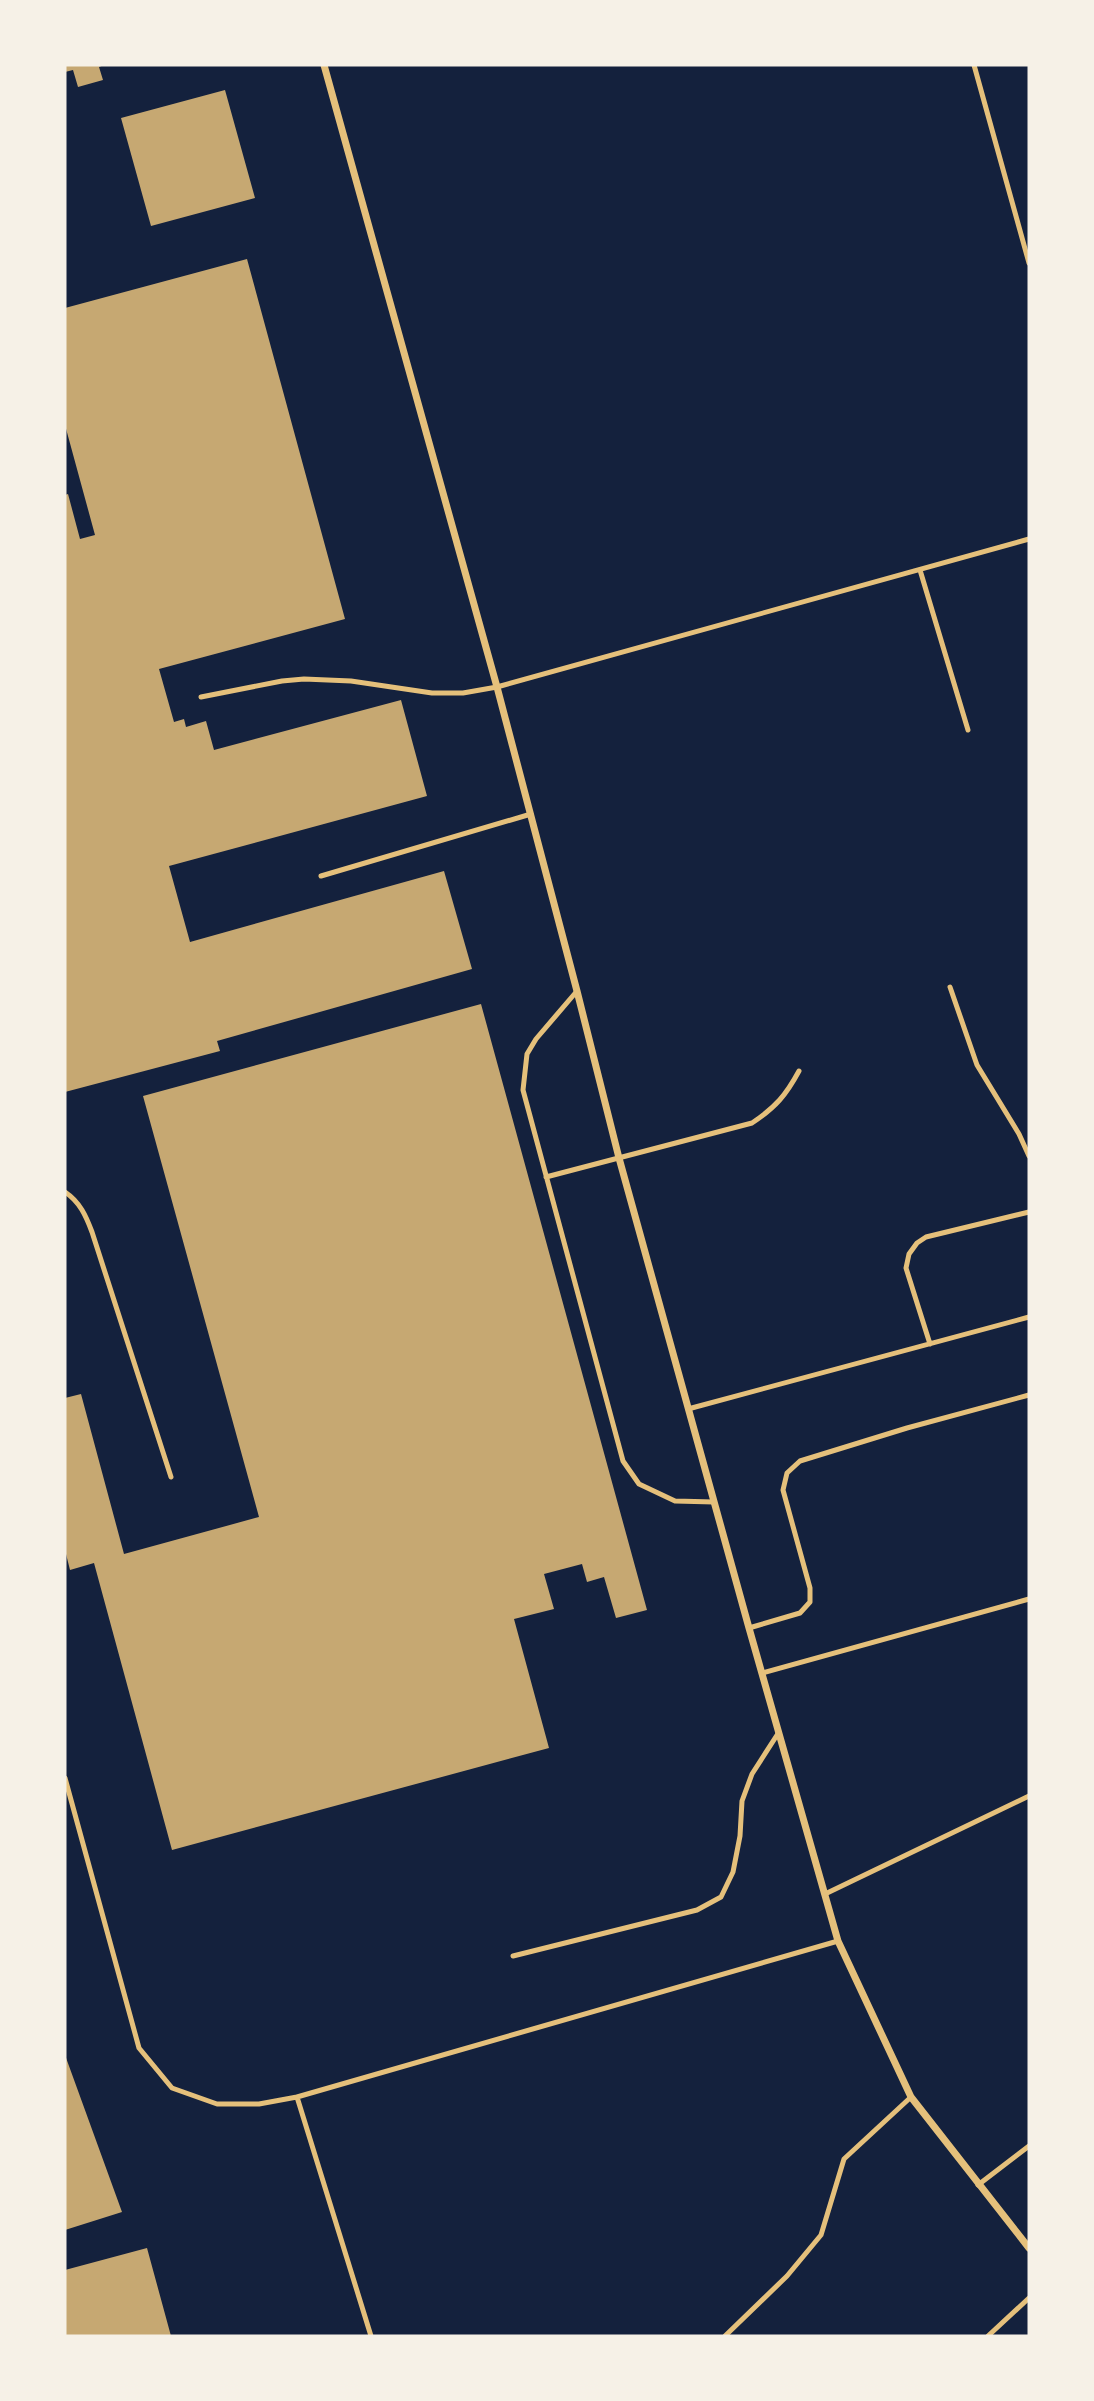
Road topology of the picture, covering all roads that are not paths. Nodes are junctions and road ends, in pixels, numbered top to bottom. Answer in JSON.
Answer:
{"nodes":[{"id":1,"x":324,"y":65,"type":"edge"},
{"id":2,"x":974,"y":65,"type":"edge"},
{"id":3,"x":1029,"y":263,"type":"edge"},
{"id":4,"x":1029,"y":539,"type":"edge"},
{"id":5,"x":920,"y":570,"type":"junction"},
{"id":6,"x":497,"y":687,"type":"junction"},
{"id":7,"x":201,"y":697,"type":"dead end"},
{"id":8,"x":968,"y":730,"type":"dead end"},
{"id":9,"x":531,"y":814,"type":"junction"},
{"id":10,"x":321,"y":876,"type":"dead end"},
{"id":11,"x":950,"y":987,"type":"dead end"},
{"id":12,"x":577,"y":990,"type":"junction"},
{"id":13,"x":799,"y":1071,"type":"dead end"},
{"id":14,"x":1029,"y":1156,"type":"edge"},
{"id":15,"x":619,"y":1158,"type":"junction"},
{"id":16,"x":546,"y":1178,"type":"junction"},
{"id":17,"x":65,"y":1192,"type":"edge"},
{"id":18,"x":1029,"y":1212,"type":"edge"},
{"id":19,"x":1029,"y":1317,"type":"edge"},
{"id":20,"x":930,"y":1344,"type":"junction"},
{"id":21,"x":1029,"y":1395,"type":"edge"},
{"id":22,"x":688,"y":1409,"type":"junction"},
{"id":23,"x":171,"y":1477,"type":"dead end"},
{"id":24,"x":714,"y":1502,"type":"junction"},
{"id":25,"x":1029,"y":1599,"type":"edge"},
{"id":26,"x":749,"y":1628,"type":"junction"},
{"id":27,"x":762,"y":1673,"type":"junction"},
{"id":28,"x":779,"y":1732,"type":"junction"},
{"id":29,"x":65,"y":1778,"type":"edge"},
{"id":30,"x":1029,"y":1796,"type":"edge"},
{"id":31,"x":825,"y":1894,"type":"junction"},
{"id":32,"x":838,"y":1941,"type":"junction"},
{"id":33,"x":513,"y":1956,"type":"dead end"},
{"id":34,"x":297,"y":2097,"type":"junction"},
{"id":35,"x":911,"y":2097,"type":"junction"},
{"id":36,"x":1029,"y":2146,"type":"edge"},
{"id":37,"x":978,"y":2185,"type":"junction"},
{"id":38,"x":1029,"y":2248,"type":"edge"},
{"id":39,"x":1029,"y":2298,"type":"edge"},
{"id":40,"x":371,"y":2336,"type":"edge"},
{"id":41,"x":725,"y":2336,"type":"edge"},
{"id":42,"x":988,"y":2336,"type":"edge"}],
"edges":[{"from":1,"to":6,"type":"street"},
{"from":2,"to":3,"type":"lane"},
{"from":4,"to":5,"type":"lane"},
{"from":5,"to":6,"type":"lane"},
{"from":5,"to":8,"type":"lane"},
{"from":6,"to":7,"type":"lane"},
{"from":6,"to":9,"type":"street"},
{"from":9,"to":10,"type":"lane"},
{"from":9,"to":12,"type":"street"},
{"from":11,"to":14,"type":"lane"},
{"from":12,"to":15,"type":"street"},
{"from":12,"to":16,"type":"lane"},
{"from":13,"to":15,"type":"lane"},
{"from":15,"to":16,"type":"lane"},
{"from":15,"to":22,"type":"street"},
{"from":16,"to":24,"type":"lane"},
{"from":17,"to":23,"type":"lane"},
{"from":18,"to":20,"type":"lane"},
{"from":19,"to":20,"type":"lane"},
{"from":20,"to":22,"type":"lane"},
{"from":21,"to":26,"type":"lane"},
{"from":22,"to":24,"type":"street"},
{"from":24,"to":26,"type":"street"},
{"from":25,"to":27,"type":"lane"},
{"from":26,"to":27,"type":"street"},
{"from":27,"to":28,"type":"street"},
{"from":28,"to":31,"type":"street"},
{"from":28,"to":33,"type":"lane"},
{"from":29,"to":34,"type":"lane"},
{"from":30,"to":31,"type":"lane"},
{"from":31,"to":32,"type":"street"},
{"from":32,"to":34,"type":"lane"},
{"from":32,"to":35,"type":"street"},
{"from":34,"to":40,"type":"lane"},
{"from":35,"to":37,"type":"street"},
{"from":35,"to":41,"type":"lane"},
{"from":36,"to":37,"type":"lane"},
{"from":37,"to":38,"type":"street"},
{"from":39,"to":42,"type":"lane"}]}
